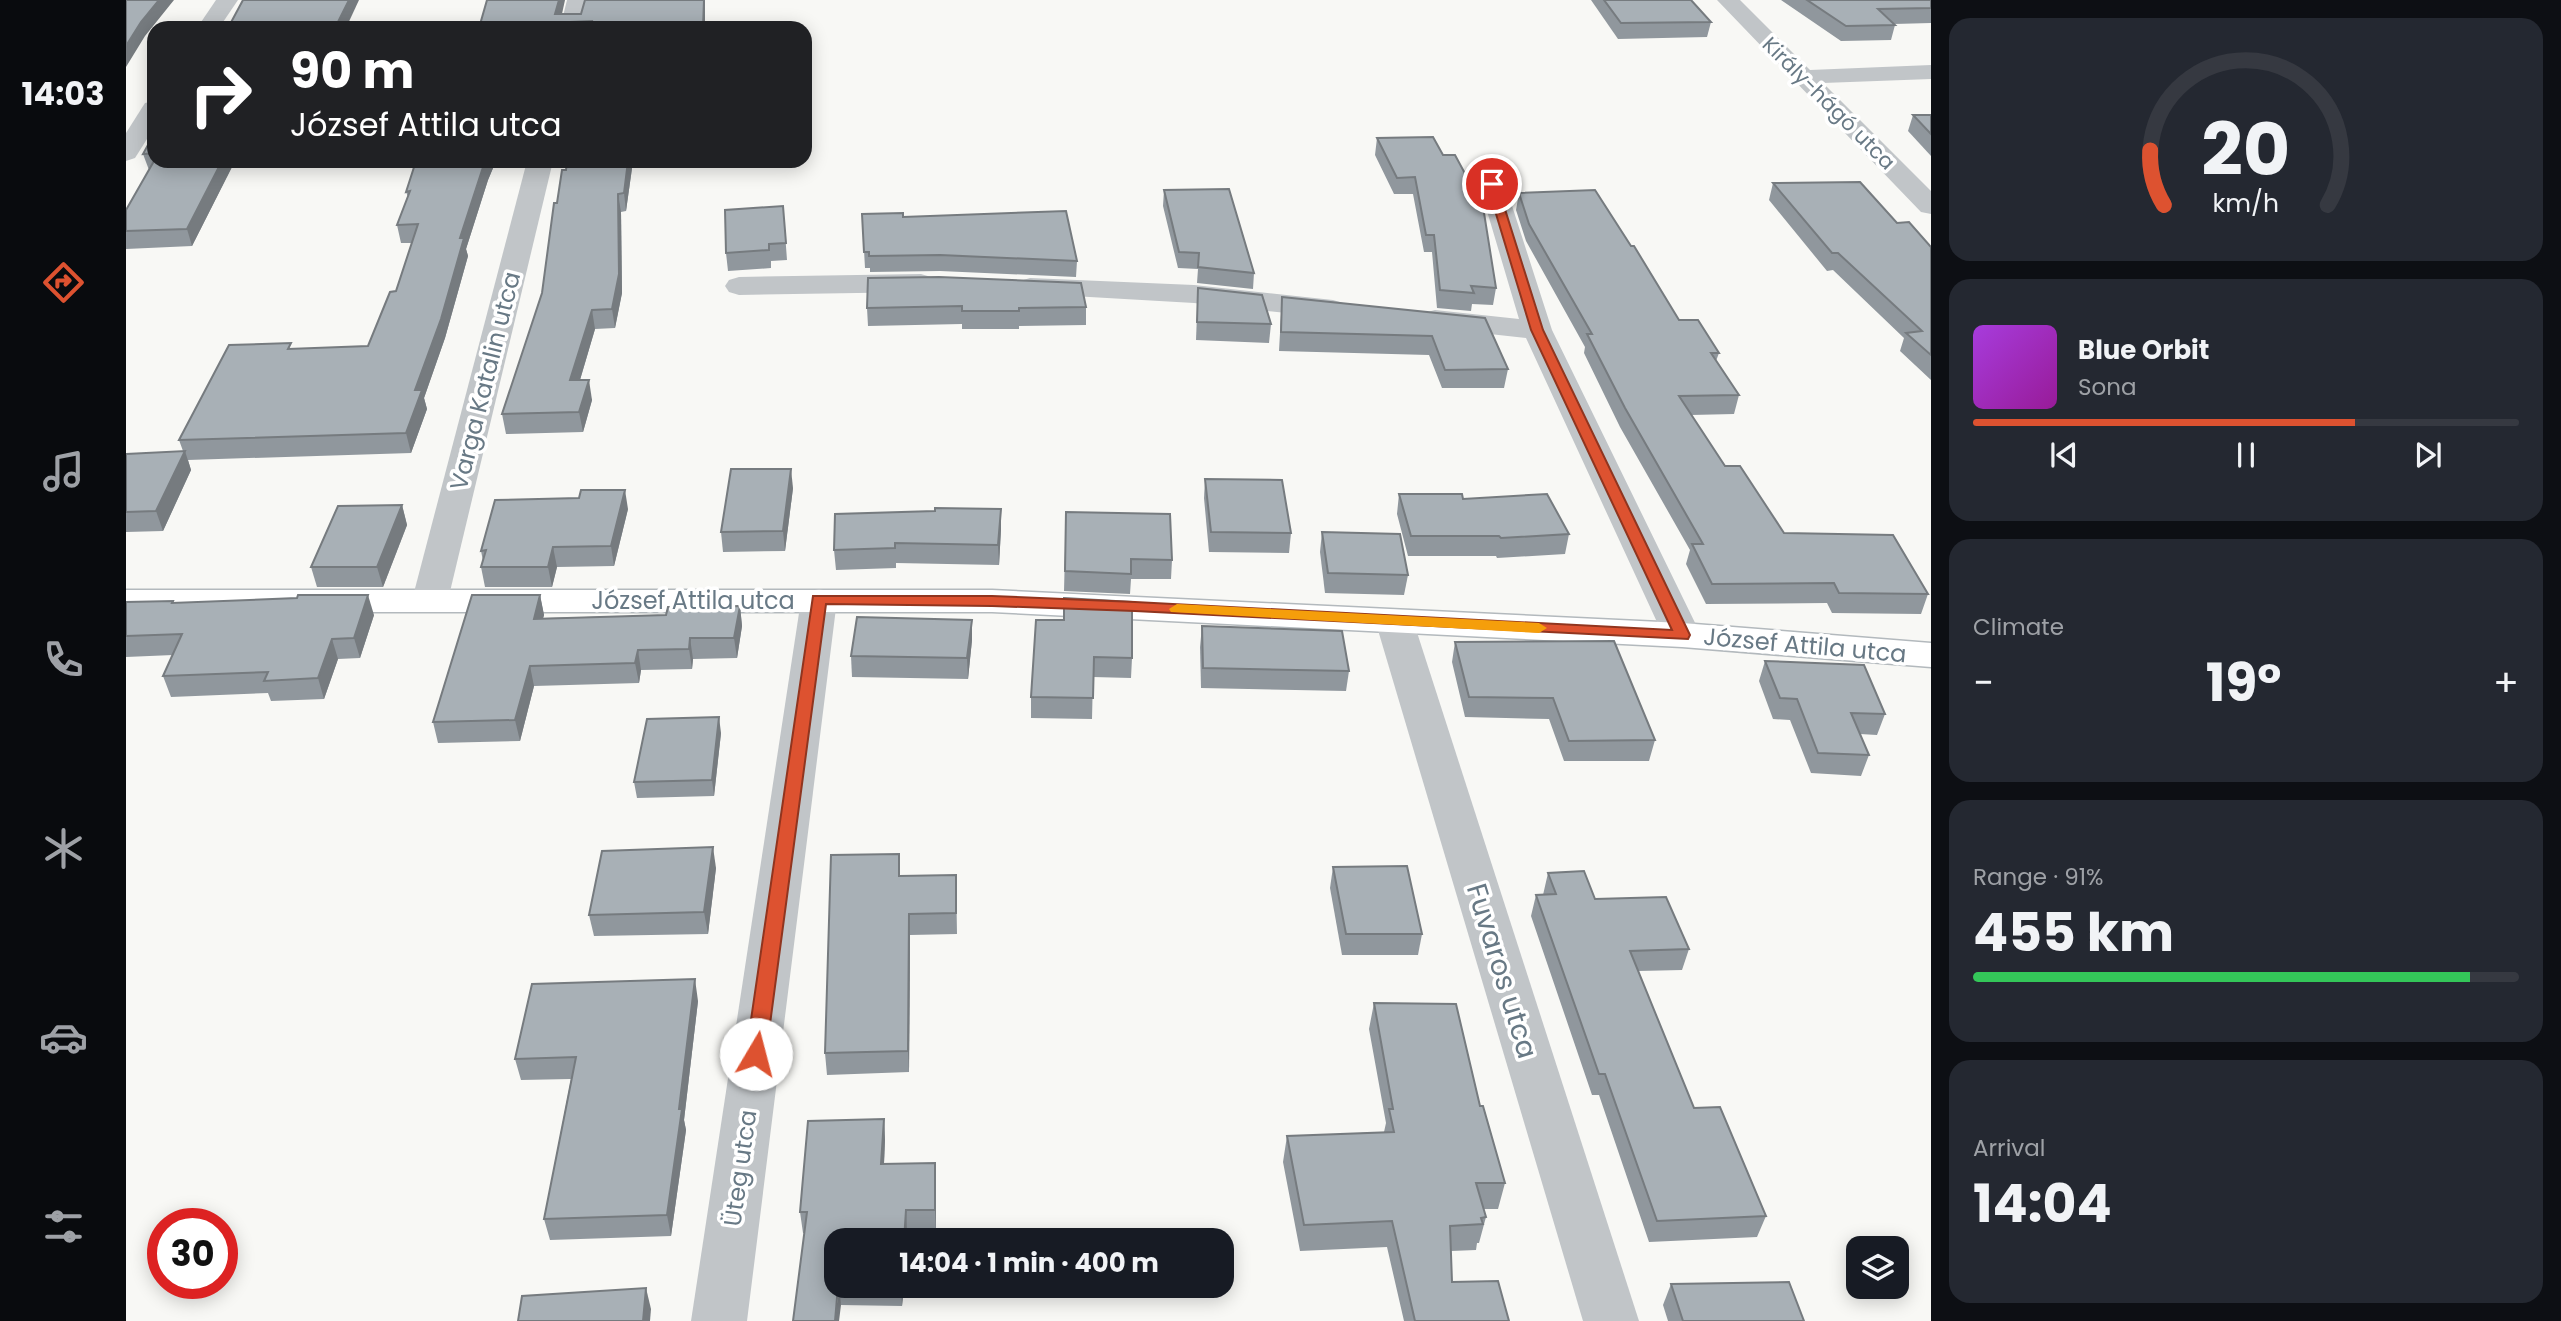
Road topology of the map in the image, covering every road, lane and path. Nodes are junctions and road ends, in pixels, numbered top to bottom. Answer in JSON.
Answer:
{"nodes":[{"id":1,"x":228,"y":0,"type":"edge"},
{"id":2,"x":578,"y":0,"type":"edge"},
{"id":3,"x":1728,"y":0,"type":"edge"},
{"id":4,"x":213,"y":21,"type":"edge"},
{"id":5,"x":573,"y":21,"type":"edge"},
{"id":6,"x":1931,"y":72,"type":"edge"},
{"id":7,"x":1802,"y":77,"type":"junction"},
{"id":8,"x":147,"y":119,"type":"edge"},
{"id":9,"x":126,"y":153,"type":"edge"},
{"id":10,"x":538,"y":168,"type":"edge"},
{"id":11,"x":1492,"y":184,"type":"dead end"},
{"id":12,"x":1931,"y":206,"type":"edge"},
{"id":13,"x":953,"y":283,"type":"edge"},
{"id":14,"x":738,"y":286,"type":"dead end"},
{"id":15,"x":1007,"y":286,"type":"edge"},
{"id":16,"x":1359,"y":311,"type":"edge"},
{"id":17,"x":1414,"y":317,"type":"edge"},
{"id":18,"x":1537,"y":330,"type":"junction"},
{"id":19,"x":430,"y":600,"type":"junction"},
{"id":20,"x":819,"y":600,"type":"junction"},
{"id":21,"x":126,"y":601,"type":"edge"},
{"id":22,"x":1394,"y":620,"type":"junction"},
{"id":23,"x":1682,"y":635,"type":"junction"},
{"id":24,"x":1931,"y":655,"type":"edge"},
{"id":25,"x":719,"y":1321,"type":"edge"},
{"id":26,"x":1611,"y":1321,"type":"edge"}],
"edges":[{"from":1,"to":4,"type":"street"},
{"from":2,"to":5,"type":"street"},
{"from":3,"to":7,"type":"street","name":"Király-hágó utca"},
{"from":6,"to":7,"type":"street"},
{"from":7,"to":12,"type":"street","name":"Király-hágó utca"},
{"from":8,"to":9,"type":"street"},
{"from":10,"to":19,"type":"street","name":"Varga Katalin utca"},
{"from":11,"to":18,"type":"street"},
{"from":13,"to":14,"type":"street"},
{"from":15,"to":16,"type":"street"},
{"from":17,"to":18,"type":"street"},
{"from":18,"to":23,"type":"street"},
{"from":19,"to":20,"type":"street","name":"József Attila utca"},
{"from":19,"to":21,"type":"street","name":"József Attila utca"},
{"from":20,"to":22,"type":"street","name":"József Attila utca"},
{"from":20,"to":25,"type":"street","name":"Üteg utca"},
{"from":22,"to":23,"type":"street","name":"József Attila utca"},
{"from":22,"to":26,"type":"street","name":"Fuvaros utca"},
{"from":23,"to":24,"type":"street","name":"József Attila utca"}]}
